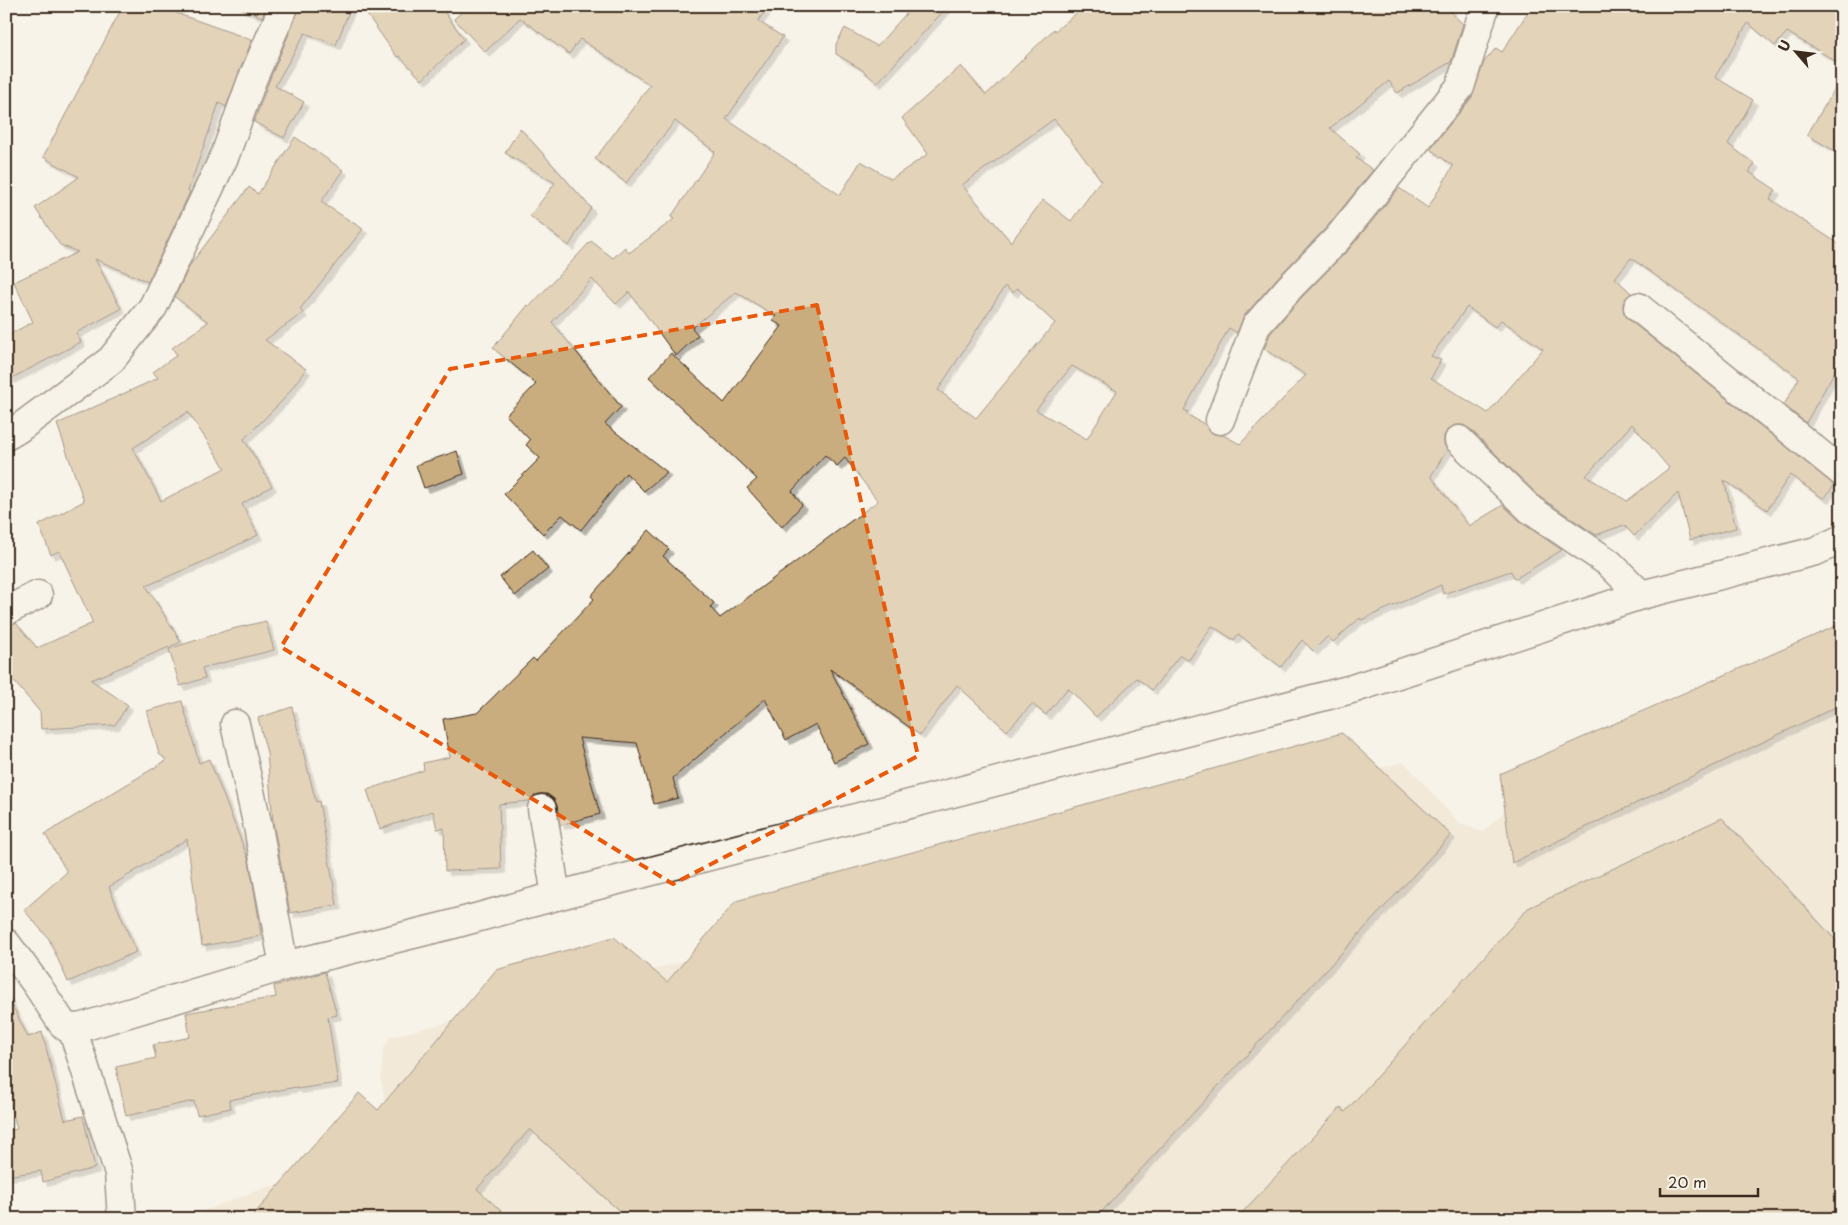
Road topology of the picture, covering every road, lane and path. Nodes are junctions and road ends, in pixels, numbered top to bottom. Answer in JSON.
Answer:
{"nodes":[{"id":1,"x":284,"y":6,"type":"edge"},
{"id":2,"x":1485,"y":6,"type":"edge"},
{"id":3,"x":1638,"y":307,"type":"dead end"},
{"id":4,"x":1220,"y":420,"type":"dead end"},
{"id":5,"x":6,"y":436,"type":"edge"},
{"id":6,"x":1459,"y":440,"type":"dead end"},
{"id":7,"x":1842,"y":472,"type":"edge"},
{"id":8,"x":1842,"y":539,"type":"edge"},
{"id":9,"x":38,"y":595,"type":"dead end"},
{"id":10,"x":1641,"y":595,"type":"junction"},
{"id":11,"x":6,"y":611,"type":"edge"},
{"id":12,"x":235,"y":724,"type":"dead end"},
{"id":13,"x":542,"y":809,"type":"dead end"},
{"id":14,"x":556,"y":896,"type":"junction"},
{"id":15,"x":6,"y":943,"type":"edge"},
{"id":16,"x":284,"y":966,"type":"junction"},
{"id":17,"x":72,"y":1028,"type":"junction"},
{"id":18,"x":122,"y":1219,"type":"edge"}],
"edges":[{"from":1,"to":5,"type":"street"},
{"from":2,"to":4,"type":"street"},
{"from":3,"to":7,"type":"street"},
{"from":6,"to":10,"type":"street"},
{"from":8,"to":10,"type":"street"},
{"from":9,"to":11,"type":"street"},
{"from":10,"to":14,"type":"street"},
{"from":12,"to":16,"type":"street"},
{"from":13,"to":14,"type":"street"},
{"from":14,"to":16,"type":"street"},
{"from":15,"to":17,"type":"street"},
{"from":16,"to":17,"type":"street"},
{"from":17,"to":18,"type":"street"}]}
